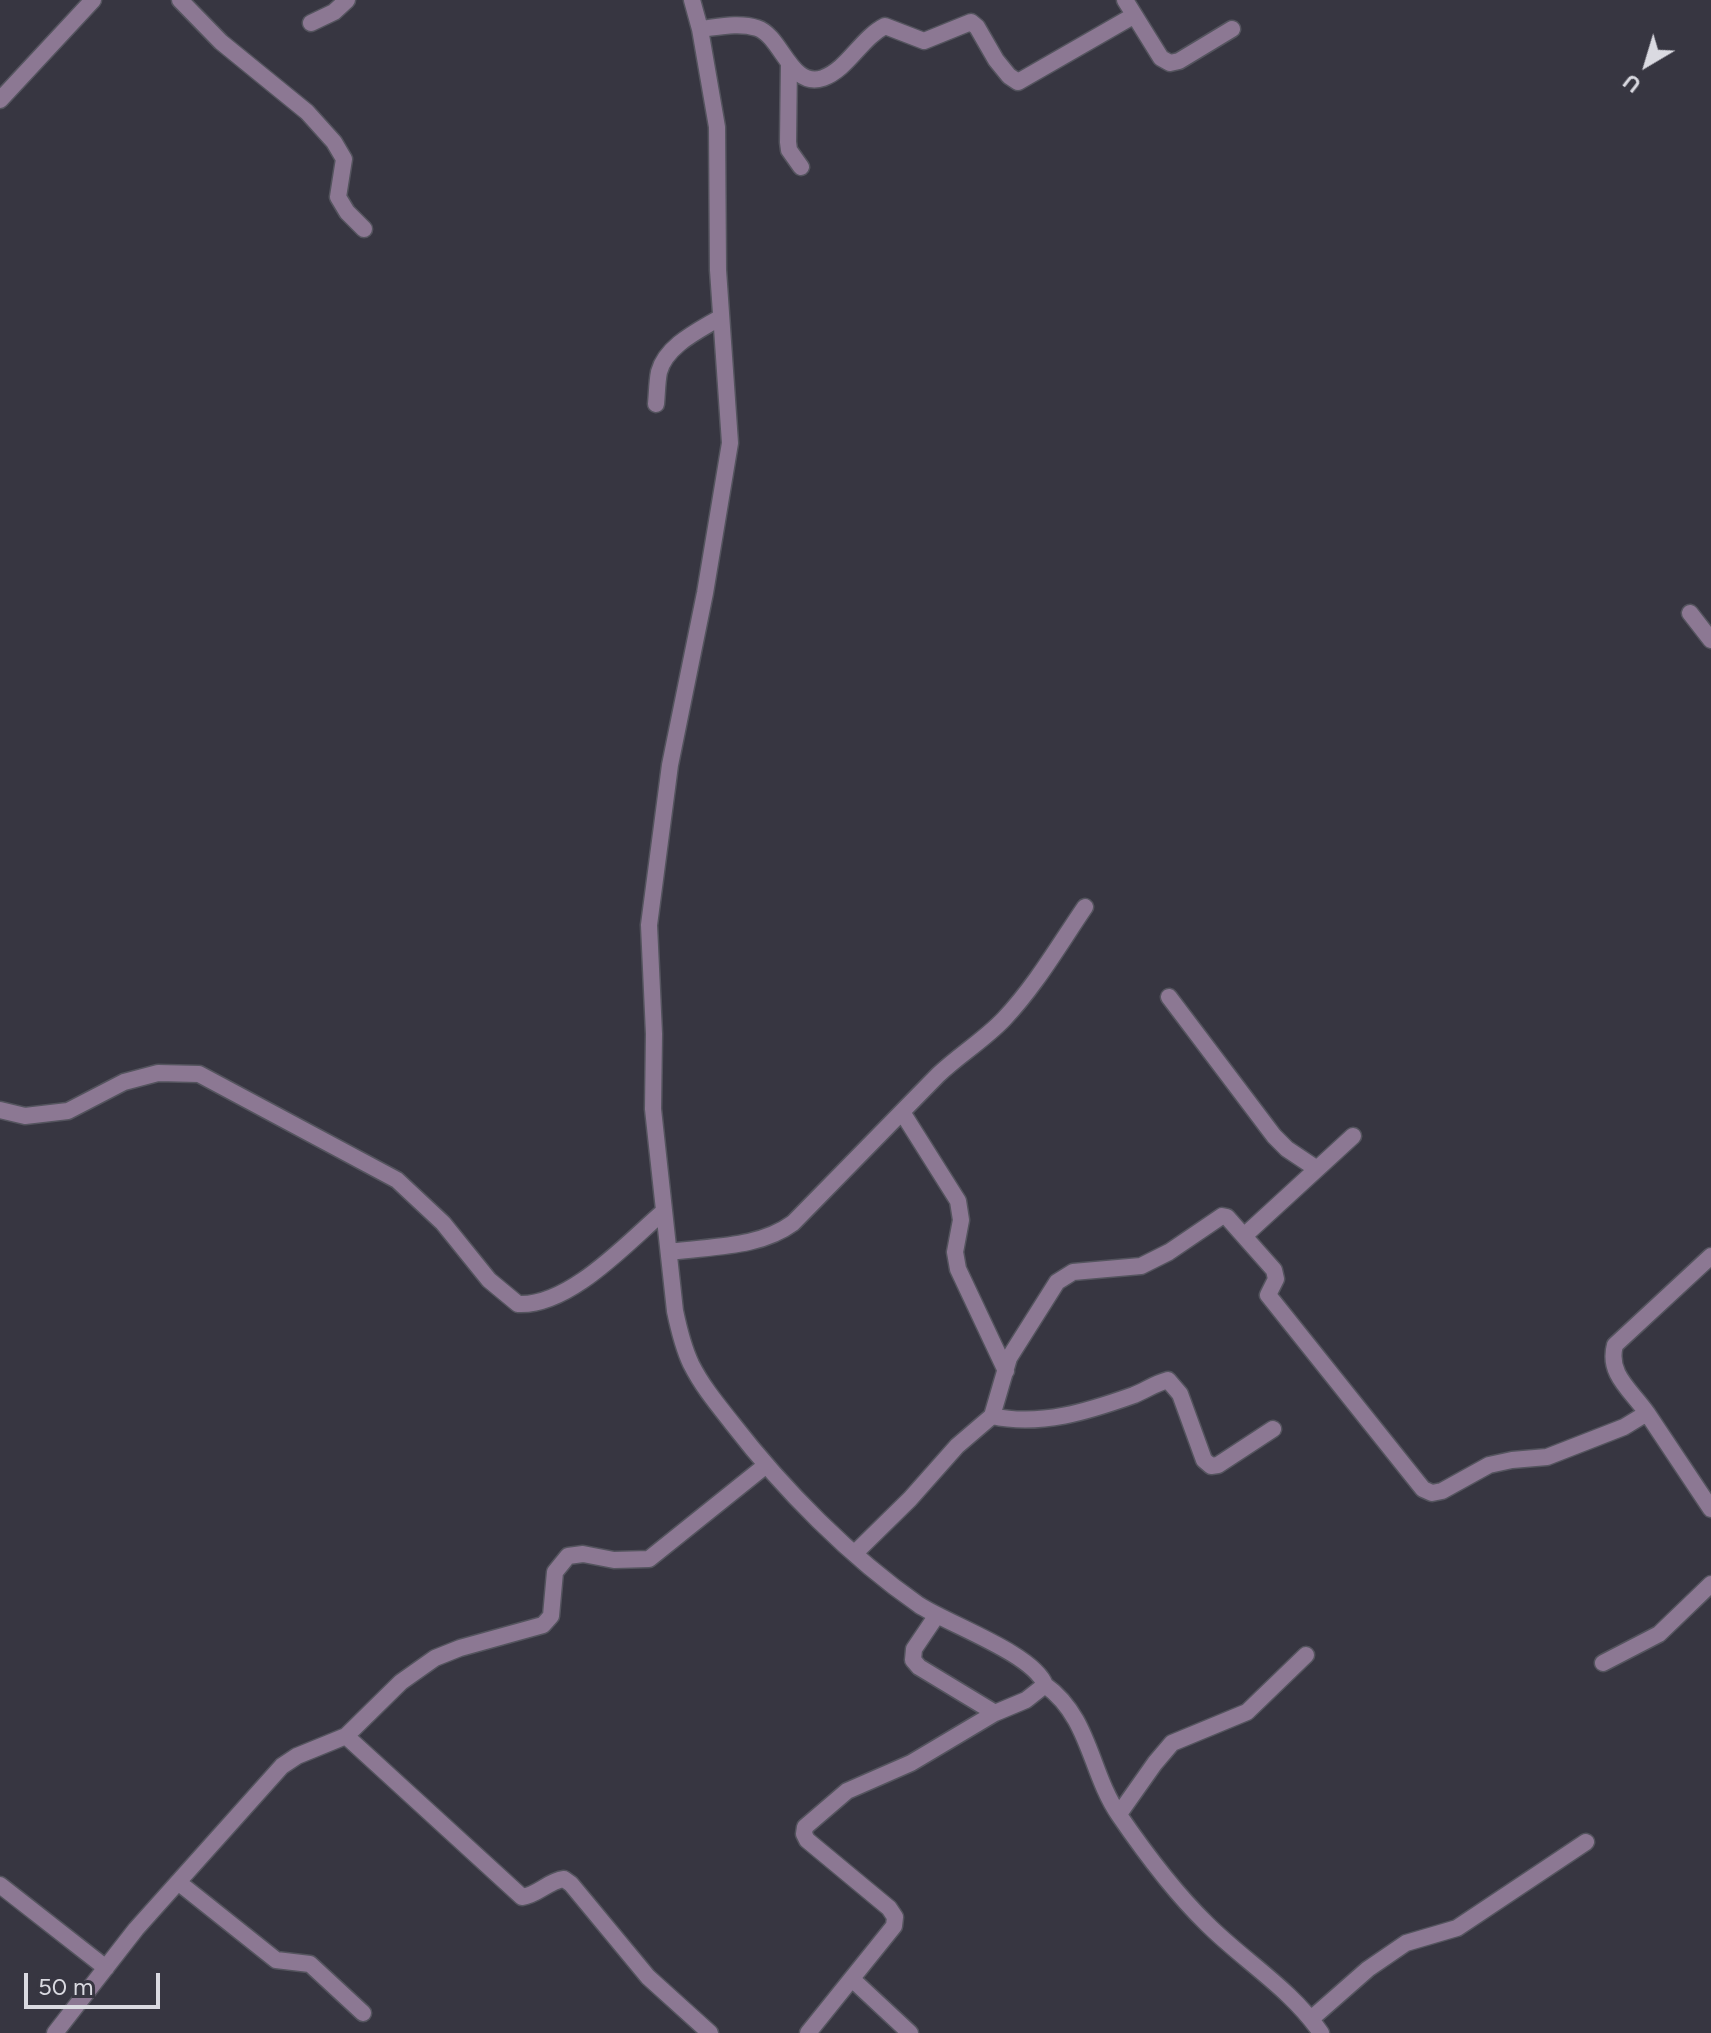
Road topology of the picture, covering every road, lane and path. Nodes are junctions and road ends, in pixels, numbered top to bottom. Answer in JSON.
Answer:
{"nodes":[{"id":1,"x":93,"y":0,"type":"edge"},
{"id":2,"x":180,"y":0,"type":"edge"},
{"id":3,"x":347,"y":0,"type":"edge"},
{"id":4,"x":692,"y":0,"type":"edge"},
{"id":5,"x":1125,"y":0,"type":"edge"},
{"id":6,"x":1133,"y":16,"type":"junction"},
{"id":7,"x":311,"y":23,"type":"dead end"},
{"id":8,"x":700,"y":29,"type":"junction"},
{"id":9,"x":1232,"y":29,"type":"dead end"},
{"id":10,"x":789,"y":63,"type":"junction"},
{"id":11,"x":0,"y":100,"type":"edge"},
{"id":12,"x":801,"y":167,"type":"dead end"},
{"id":13,"x":364,"y":229,"type":"dead end"},
{"id":14,"x":721,"y":317,"type":"junction"},
{"id":15,"x":656,"y":404,"type":"dead end"},
{"id":16,"x":1690,"y":613,"type":"dead end"},
{"id":17,"x":1711,"y":640,"type":"edge"},
{"id":18,"x":1085,"y":907,"type":"dead end"},
{"id":19,"x":1169,"y":997,"type":"dead end"},
{"id":20,"x":0,"y":1110,"type":"edge"},
{"id":21,"x":902,"y":1112,"type":"junction"},
{"id":22,"x":1353,"y":1136,"type":"dead end"},
{"id":23,"x":1317,"y":1169,"type":"junction"},
{"id":24,"x":663,"y":1212,"type":"junction"},
{"id":25,"x":1244,"y":1236,"type":"junction"},
{"id":26,"x":670,"y":1252,"type":"junction"},
{"id":27,"x":1711,"y":1256,"type":"edge"},
{"id":28,"x":1006,"y":1371,"type":"junction"},
{"id":29,"x":1647,"y":1413,"type":"junction"},
{"id":30,"x":992,"y":1416,"type":"junction"},
{"id":31,"x":1273,"y":1429,"type":"dead end"},
{"id":32,"x":765,"y":1466,"type":"junction"},
{"id":33,"x":1711,"y":1509,"type":"edge"},
{"id":34,"x":855,"y":1553,"type":"junction"},
{"id":35,"x":1711,"y":1584,"type":"edge"},
{"id":36,"x":937,"y":1615,"type":"junction"},
{"id":37,"x":1306,"y":1655,"type":"dead end"},
{"id":38,"x":1603,"y":1663,"type":"dead end"},
{"id":39,"x":1045,"y":1685,"type":"junction"},
{"id":40,"x":995,"y":1713,"type":"junction"},
{"id":41,"x":346,"y":1736,"type":"junction"},
{"id":42,"x":1119,"y":1814,"type":"junction"},
{"id":43,"x":1586,"y":1842,"type":"dead end"},
{"id":44,"x":178,"y":1882,"type":"junction"},
{"id":45,"x":0,"y":1885,"type":"edge"},
{"id":46,"x":106,"y":1968,"type":"junction"},
{"id":47,"x":852,"y":1979,"type":"junction"},
{"id":48,"x":363,"y":2013,"type":"dead end"},
{"id":49,"x":1316,"y":2026,"type":"edge"},
{"id":50,"x":55,"y":2033,"type":"edge"},
{"id":51,"x":710,"y":2033,"type":"edge"},
{"id":52,"x":808,"y":2033,"type":"edge"},
{"id":53,"x":910,"y":2033,"type":"edge"}],
"edges":[{"from":1,"to":11,"type":"street"},
{"from":2,"to":13,"type":"street"},
{"from":3,"to":7,"type":"street"},
{"from":4,"to":8,"type":"street"},
{"from":5,"to":6,"type":"street"},
{"from":6,"to":9,"type":"street"},
{"from":6,"to":10,"type":"street"},
{"from":8,"to":10,"type":"street"},
{"from":8,"to":14,"type":"street"},
{"from":10,"to":12,"type":"street"},
{"from":14,"to":15,"type":"street"},
{"from":14,"to":24,"type":"street"},
{"from":16,"to":17,"type":"street"},
{"from":18,"to":21,"type":"street"},
{"from":19,"to":23,"type":"street"},
{"from":20,"to":24,"type":"street"},
{"from":21,"to":26,"type":"street"},
{"from":21,"to":28,"type":"street"},
{"from":22,"to":23,"type":"street"},
{"from":23,"to":25,"type":"street"},
{"from":24,"to":26,"type":"street"},
{"from":25,"to":28,"type":"street"},
{"from":25,"to":29,"type":"street"},
{"from":26,"to":32,"type":"street"},
{"from":27,"to":29,"type":"street"},
{"from":28,"to":30,"type":"street"},
{"from":29,"to":33,"type":"street"},
{"from":30,"to":31,"type":"street"},
{"from":30,"to":34,"type":"street"},
{"from":32,"to":34,"type":"street"},
{"from":32,"to":41,"type":"street"},
{"from":34,"to":36,"type":"street"},
{"from":35,"to":38,"type":"street"},
{"from":36,"to":39,"type":"street"},
{"from":36,"to":40,"type":"street"},
{"from":37,"to":42,"type":"street"},
{"from":39,"to":40,"type":"street"},
{"from":39,"to":42,"type":"street"},
{"from":40,"to":47,"type":"street"},
{"from":41,"to":44,"type":"street"},
{"from":41,"to":51,"type":"street"},
{"from":42,"to":49,"type":"street"},
{"from":43,"to":49,"type":"street"},
{"from":44,"to":46,"type":"street"},
{"from":44,"to":48,"type":"street"},
{"from":45,"to":46,"type":"street"},
{"from":46,"to":50,"type":"street"},
{"from":47,"to":52,"type":"street"},
{"from":47,"to":53,"type":"street"}]}
